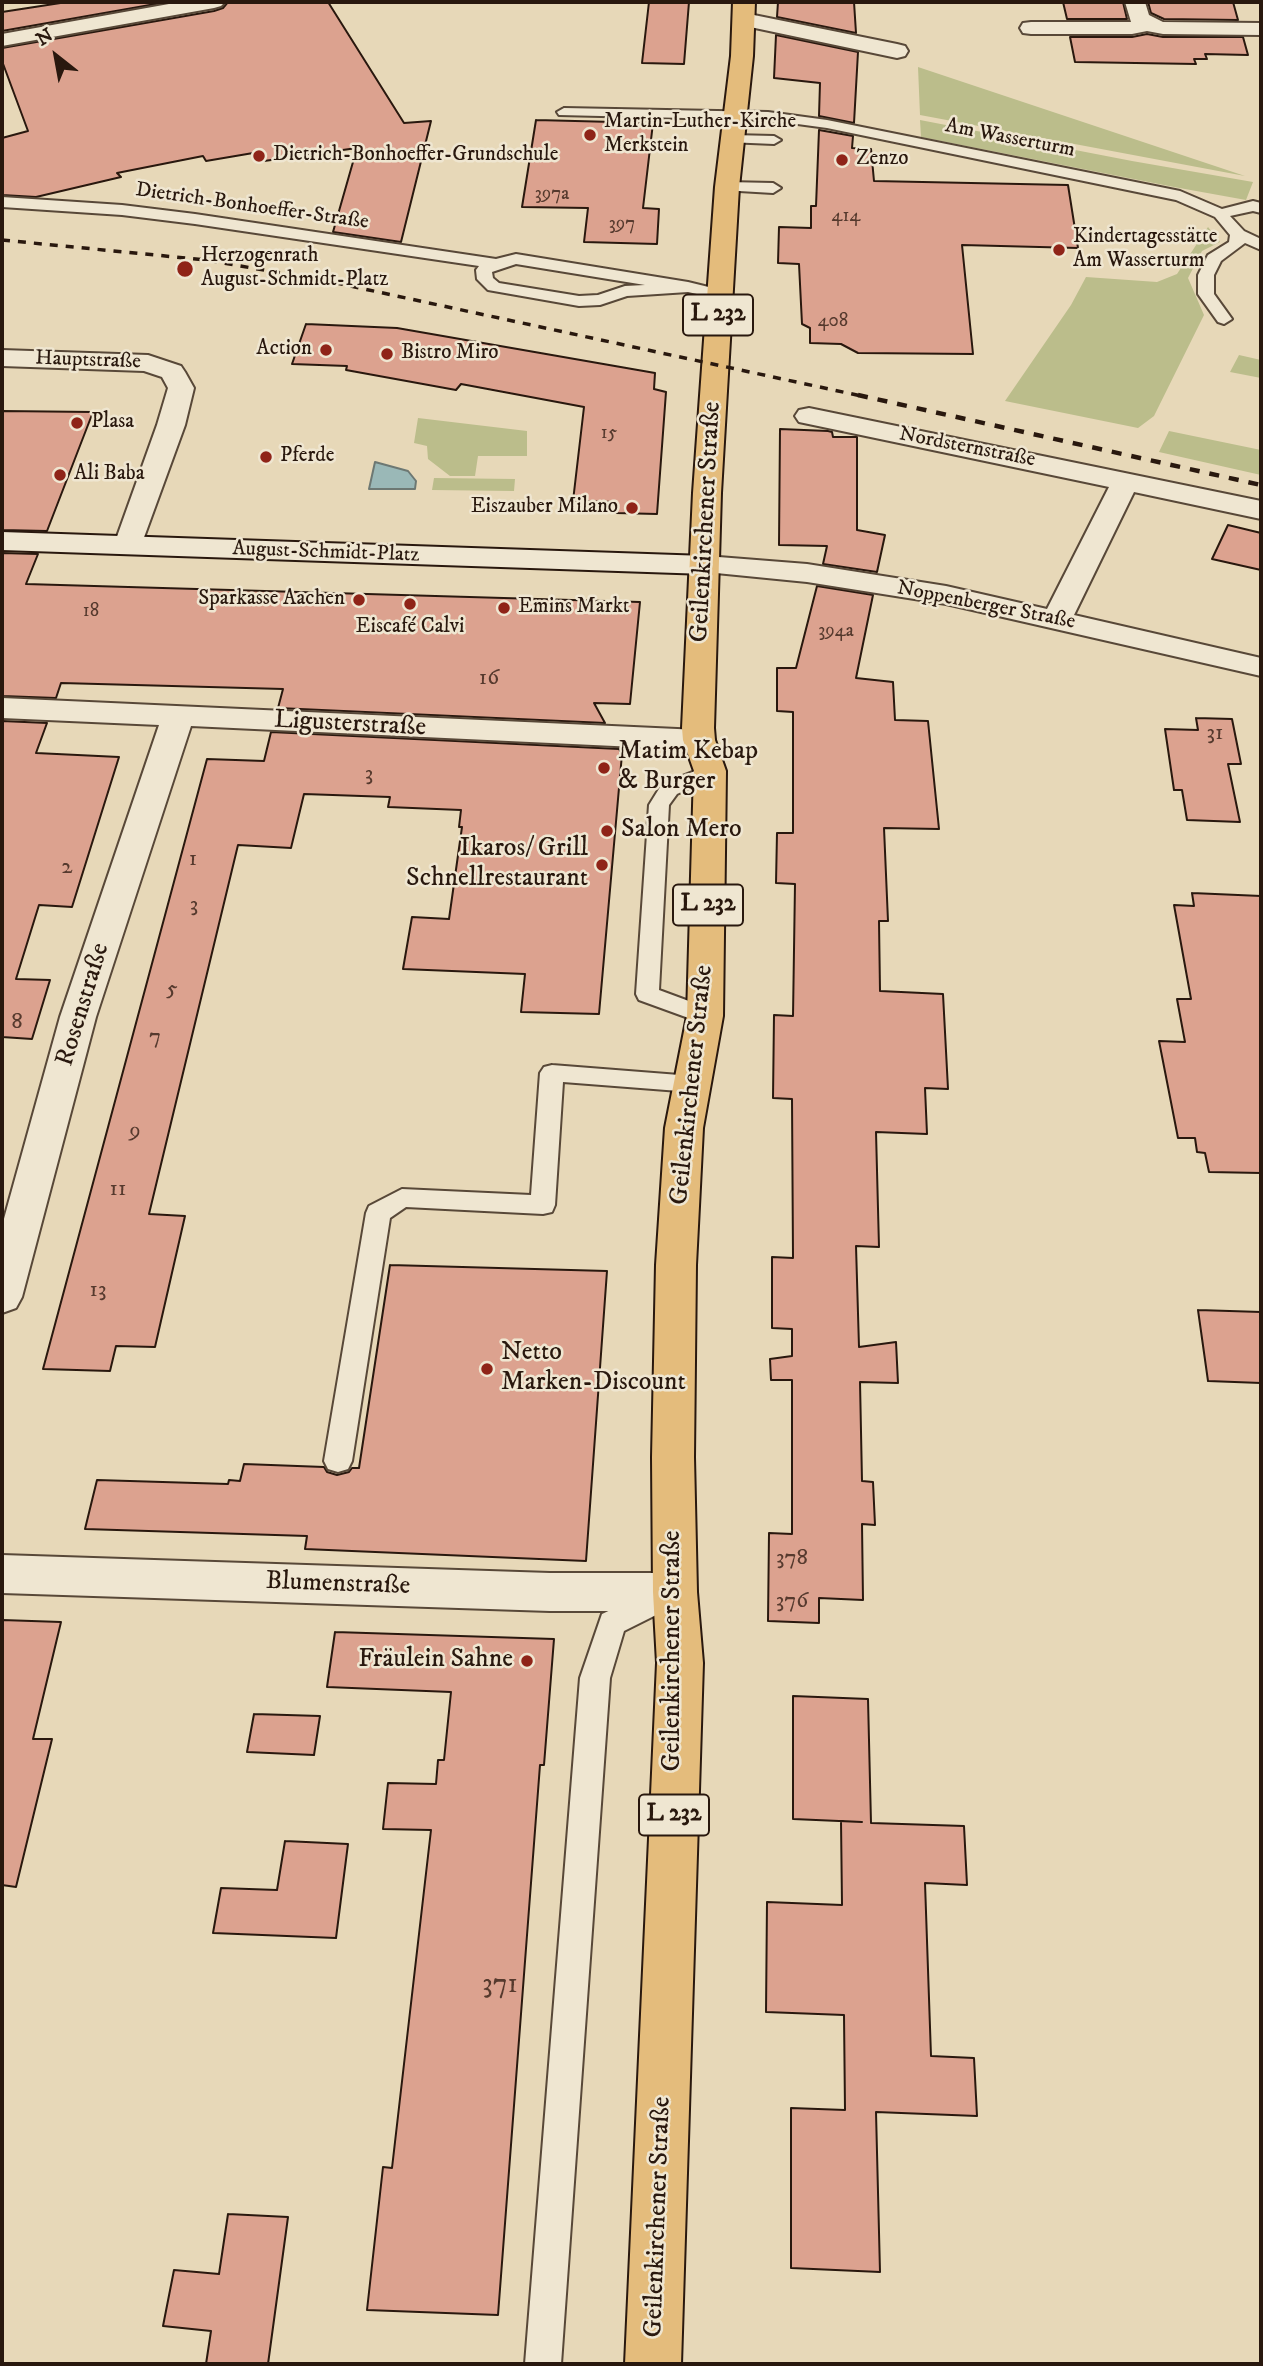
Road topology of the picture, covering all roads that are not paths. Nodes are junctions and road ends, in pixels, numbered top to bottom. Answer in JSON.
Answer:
{"nodes":[{"id":1,"x":214,"y":2,"type":"edge"},
{"id":2,"x":1135,"y":2,"type":"edge"},
{"id":3,"x":744,"y":10,"type":"edge"},
{"id":4,"x":1147,"y":23,"type":"junction"},
{"id":5,"x":1031,"y":28,"type":"dead end"},
{"id":6,"x":1261,"y":29,"type":"edge"},
{"id":7,"x":2,"y":40,"type":"edge"},
{"id":8,"x":897,"y":51,"type":"dead end"},
{"id":9,"x":564,"y":112,"type":"dead end"},
{"id":10,"x":735,"y":116,"type":"junction"},
{"id":11,"x":732,"y":139,"type":"junction"},
{"id":12,"x":774,"y":140,"type":"dead end"},
{"id":13,"x":727,"y":187,"type":"junction"},
{"id":14,"x":773,"y":188,"type":"dead end"},
{"id":15,"x":2,"y":202,"type":"edge"},
{"id":16,"x":1261,"y":208,"type":"edge"},
{"id":17,"x":1220,"y":214,"type":"junction"},
{"id":18,"x":1238,"y":234,"type":"junction"},
{"id":19,"x":1261,"y":245,"type":"edge"},
{"id":20,"x":496,"y":264,"type":"junction"},
{"id":21,"x":688,"y":287,"type":"junction"},
{"id":22,"x":719,"y":294,"type":"junction"},
{"id":23,"x":1224,"y":319,"type":"dead end"},
{"id":24,"x":2,"y":358,"type":"edge"},
{"id":25,"x":808,"y":416,"type":"dead end"},
{"id":26,"x":1126,"y":480,"type":"junction"},
{"id":27,"x":1261,"y":510,"type":"edge"},
{"id":28,"x":2,"y":541,"type":"edge"},
{"id":29,"x":130,"y":545,"type":"junction"},
{"id":30,"x":706,"y":565,"type":"junction"},
{"id":31,"x":1057,"y":619,"type":"junction"},
{"id":32,"x":1260,"y":677,"type":"edge"},
{"id":33,"x":2,"y":708,"type":"edge"},
{"id":34,"x":178,"y":717,"type":"junction"},
{"id":35,"x":704,"y":755,"type":"junction"},
{"id":36,"x":705,"y":1016,"type":"junction"},
{"id":37,"x":692,"y":1084,"type":"junction"},
{"id":38,"x":2,"y":1297,"type":"edge"},
{"id":39,"x":338,"y":1461,"type":"dead end"},
{"id":40,"x":2,"y":1574,"type":"edge"},
{"id":41,"x":674,"y":1592,"type":"junction"},
{"id":42,"x":543,"y":2364,"type":"edge"},
{"id":43,"x":653,"y":2364,"type":"edge"}],
"edges":[{"from":1,"to":7,"type":"street"},
{"from":2,"to":4,"type":"street"},
{"from":3,"to":8,"type":"street","name":"Geilenkirchener Straße"},
{"from":3,"to":10,"type":"main road","name":"Geilenkirchener Straße","number":"L 232"},
{"from":4,"to":5,"type":"street"},
{"from":4,"to":6,"type":"street"},
{"from":9,"to":10,"type":"lane","name":"Am Wasserturm"},
{"from":10,"to":11,"type":"main road","name":"Geilenkirchener Straße","number":"L 232"},
{"from":10,"to":17,"type":"lane","name":"Am Wasserturm"},
{"from":11,"to":12,"type":"lane"},
{"from":11,"to":13,"type":"main road","name":"Geilenkirchener Straße","number":"L 232"},
{"from":13,"to":14,"type":"lane"},
{"from":13,"to":22,"type":"main road","name":"Geilenkirchener Straße","number":"L 232"},
{"from":15,"to":20,"type":"lane","name":"Dietrich-Bonhoeffer-Straße"},
{"from":16,"to":17,"type":"lane"},
{"from":17,"to":18,"type":"lane","name":"Am Wasserturm"},
{"from":18,"to":19,"type":"lane","name":"Am Wasserturm"},
{"from":18,"to":23,"type":"lane"},
{"from":20,"to":21,"type":"lane","name":"Dietrich-Bonhoeffer-Straße"},
{"from":20,"to":21,"type":"lane","name":"Dietrich-Bonhoeffer-Straße"},
{"from":21,"to":22,"type":"lane","name":"Dietrich-Bonhoeffer-Straße"},
{"from":22,"to":30,"type":"main road","name":"Geilenkirchener Straße","number":"L 232"},
{"from":24,"to":29,"type":"street","name":"Hauptstraße"},
{"from":25,"to":26,"type":"street","name":"Nordsternstraße"},
{"from":26,"to":27,"type":"street","name":"Nordsternstraße"},
{"from":26,"to":31,"type":"street"},
{"from":28,"to":29,"type":"street","name":"August-Schmidt-Platz"},
{"from":29,"to":30,"type":"street","name":"August-Schmidt-Platz"},
{"from":30,"to":31,"type":"street","name":"Noppenberger Straße"},
{"from":30,"to":35,"type":"main road","name":"Geilenkirchener Straße","number":"L 232"},
{"from":31,"to":32,"type":"street","name":"Noppenberger Straße"},
{"from":33,"to":34,"type":"street","name":"Ligusterstraße"},
{"from":34,"to":35,"type":"street","name":"Ligusterstraße"},
{"from":34,"to":38,"type":"street","name":"Rosenstraße"},
{"from":35,"to":36,"type":"main road","name":"Geilenkirchener Straße","number":"L 232"},
{"from":35,"to":36,"type":"lane"},
{"from":36,"to":37,"type":"main road","name":"Geilenkirchener Straße","number":"L 232"},
{"from":37,"to":39,"type":"lane"},
{"from":37,"to":41,"type":"main road","name":"Geilenkirchener Straße","number":"L 232"},
{"from":40,"to":41,"type":"street","name":"Blumenstraße"},
{"from":41,"to":42,"type":"lane"},
{"from":41,"to":43,"type":"main road","name":"Geilenkirchener Straße","number":"L 232"}]}
